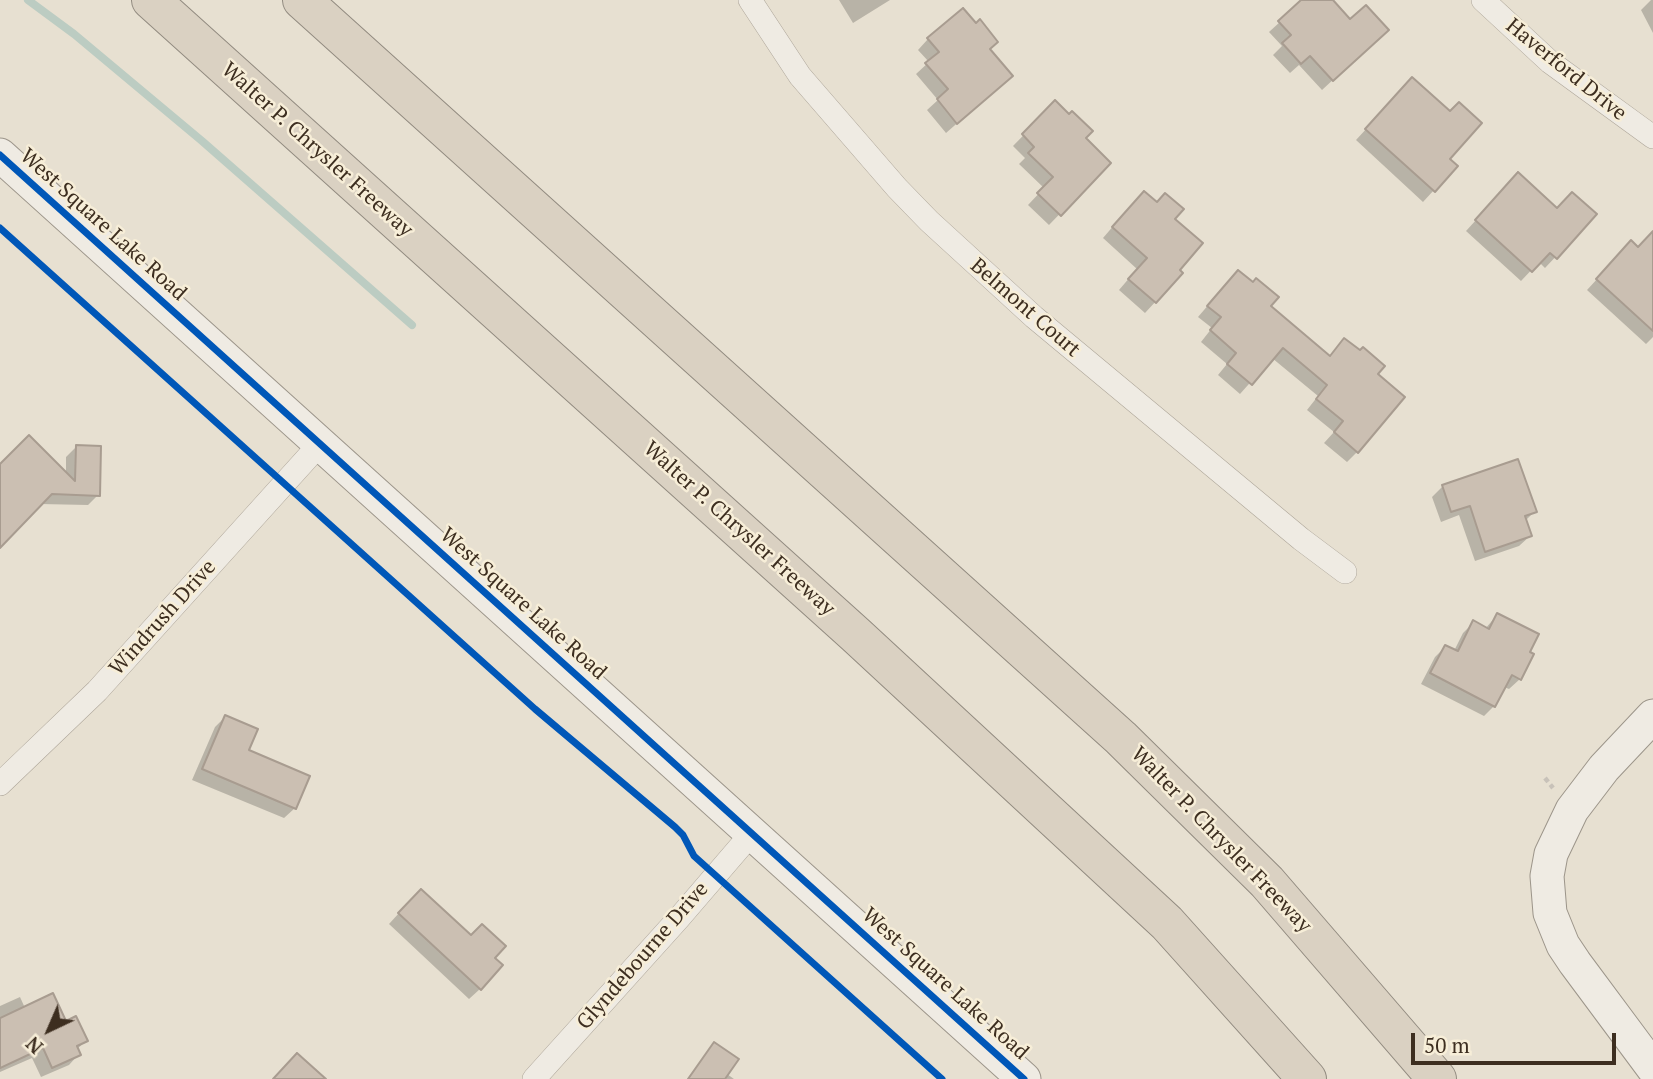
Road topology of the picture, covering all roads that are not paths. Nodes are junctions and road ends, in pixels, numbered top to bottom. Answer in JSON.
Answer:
{"nodes":[{"id":1,"x":151,"y":0,"type":"edge"},
{"id":2,"x":302,"y":0,"type":"edge"},
{"id":3,"x":750,"y":0,"type":"edge"},
{"id":4,"x":1483,"y":0,"type":"edge"},
{"id":5,"x":1653,"y":137,"type":"edge"},
{"id":6,"x":0,"y":155,"type":"edge"},
{"id":7,"x":319,"y":444,"type":"junction"},
{"id":8,"x":1345,"y":572,"type":"dead end"},
{"id":9,"x":1653,"y":716,"type":"edge"},
{"id":10,"x":0,"y":785,"type":"edge"},
{"id":11,"x":752,"y":833,"type":"junction"},
{"id":12,"x":1653,"y":1068,"type":"edge"},
{"id":13,"x":534,"y":1079,"type":"edge"},
{"id":14,"x":1024,"y":1079,"type":"edge"},
{"id":15,"x":1307,"y":1079,"type":"edge"},
{"id":16,"x":1437,"y":1079,"type":"edge"}],
"edges":[{"from":1,"to":15,"type":"highway","name":"Walter P. Chrysler Freeway"},
{"from":2,"to":16,"type":"highway","name":"Walter P. Chrysler Freeway"},
{"from":3,"to":8,"type":"street","name":"Belmont Court"},
{"from":4,"to":5,"type":"street","name":"Haverford Drive"},
{"from":6,"to":7,"type":"main road","name":"West Square Lake Road"},
{"from":7,"to":10,"type":"street","name":"Windrush Drive"},
{"from":7,"to":11,"type":"main road","name":"West Square Lake Road"},
{"from":9,"to":12,"type":"main road"},
{"from":11,"to":13,"type":"street","name":"Glyndebourne Drive"},
{"from":11,"to":14,"type":"main road","name":"West Square Lake Road"}]}
